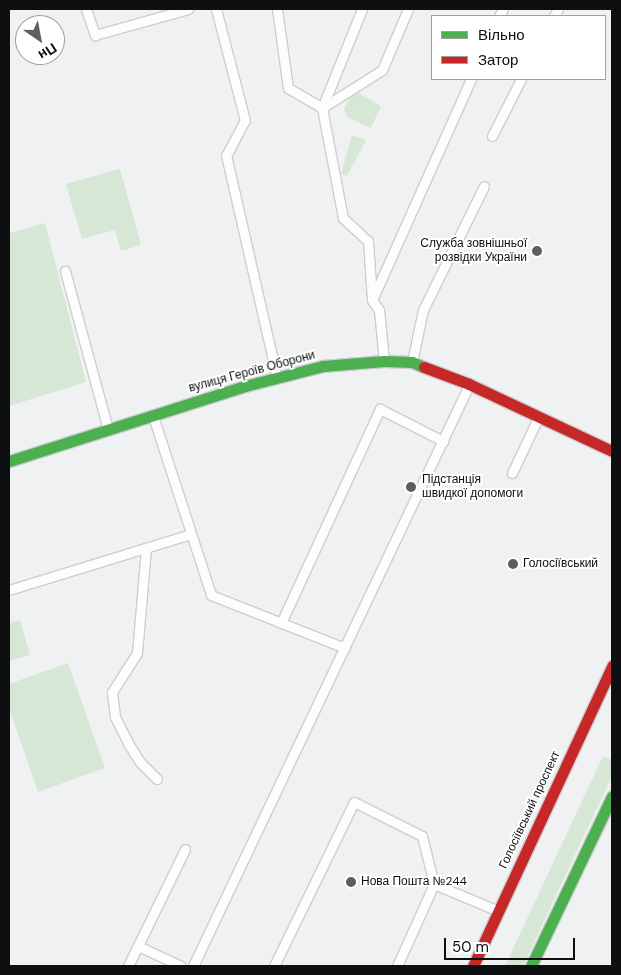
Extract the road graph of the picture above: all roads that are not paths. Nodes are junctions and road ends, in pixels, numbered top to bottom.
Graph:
1 (86, 9) edge
2 (188, 9) edge
3 (216, 9) edge
4 (277, 9) edge
5 (362, 9) edge
6 (408, 9) edge
7 (471, 80) edge
8 (520, 80) edge
9 (322, 108) junction
10 (492, 136) dead end
11 (484, 186) dead end
12 (65, 271) dead end
13 (372, 300) junction
14 (384, 361) junction
15 (412, 362) junction
16 (277, 378) junction
17 (469, 384) junction
18 (152, 415) junction
19 (538, 418) junction
20 (108, 429) junction
21 (443, 441) junction
22 (612, 452) edge
23 (9, 461) edge
24 (512, 473) dead end
25 (191, 534) junction
26 (146, 548) junction
27 (9, 590) edge
28 (281, 623) junction
29 (345, 648) junction
30 (612, 666) edge
31 (157, 779) dead end
32 (612, 796) edge
33 (185, 849) dead end
34 (434, 884) junction
35 (498, 911) junction
36 (138, 946) junction
37 (128, 966) edge
38 (181, 966) edge
39 (193, 966) edge
40 (274, 966) edge
41 (397, 966) edge
42 (473, 966) edge
43 (532, 966) edge

1 - 2 lane
3 - 16 lane
4 - 9 lane
5 - 9 lane
6 - 9 lane
7 - 13 lane
8 - 10 lane
9 - 13 lane
11 - 15 lane
12 - 20 lane
13 - 14 lane
14 - 15 main road, вулиця Героїв Оборони
14 - 16 main road, вулиця Героїв Оборони
15 - 17 main road, вулиця Героїв Оборони
16 - 18 main road, вулиця Героїв Оборони
17 - 19 main road, вулиця Героїв Оборони
17 - 21 lane
18 - 20 main road, вулиця Героїв Оборони
18 - 25 lane
19 - 22 main road, вулиця Героїв Оборони
19 - 24 lane
20 - 23 main road, вулиця Героїв Оборони
21 - 28 lane
21 - 29 lane
25 - 26 lane
25 - 28 lane
26 - 27 lane
26 - 31 lane
28 - 29 lane
29 - 39 lane
30 - 35 main road, Голосіївський проспект
32 - 43 main road
33 - 36 lane
34 - 35 lane
34 - 40 lane
34 - 41 lane
35 - 42 main road, Голосіївський проспект
36 - 37 lane
36 - 38 lane

